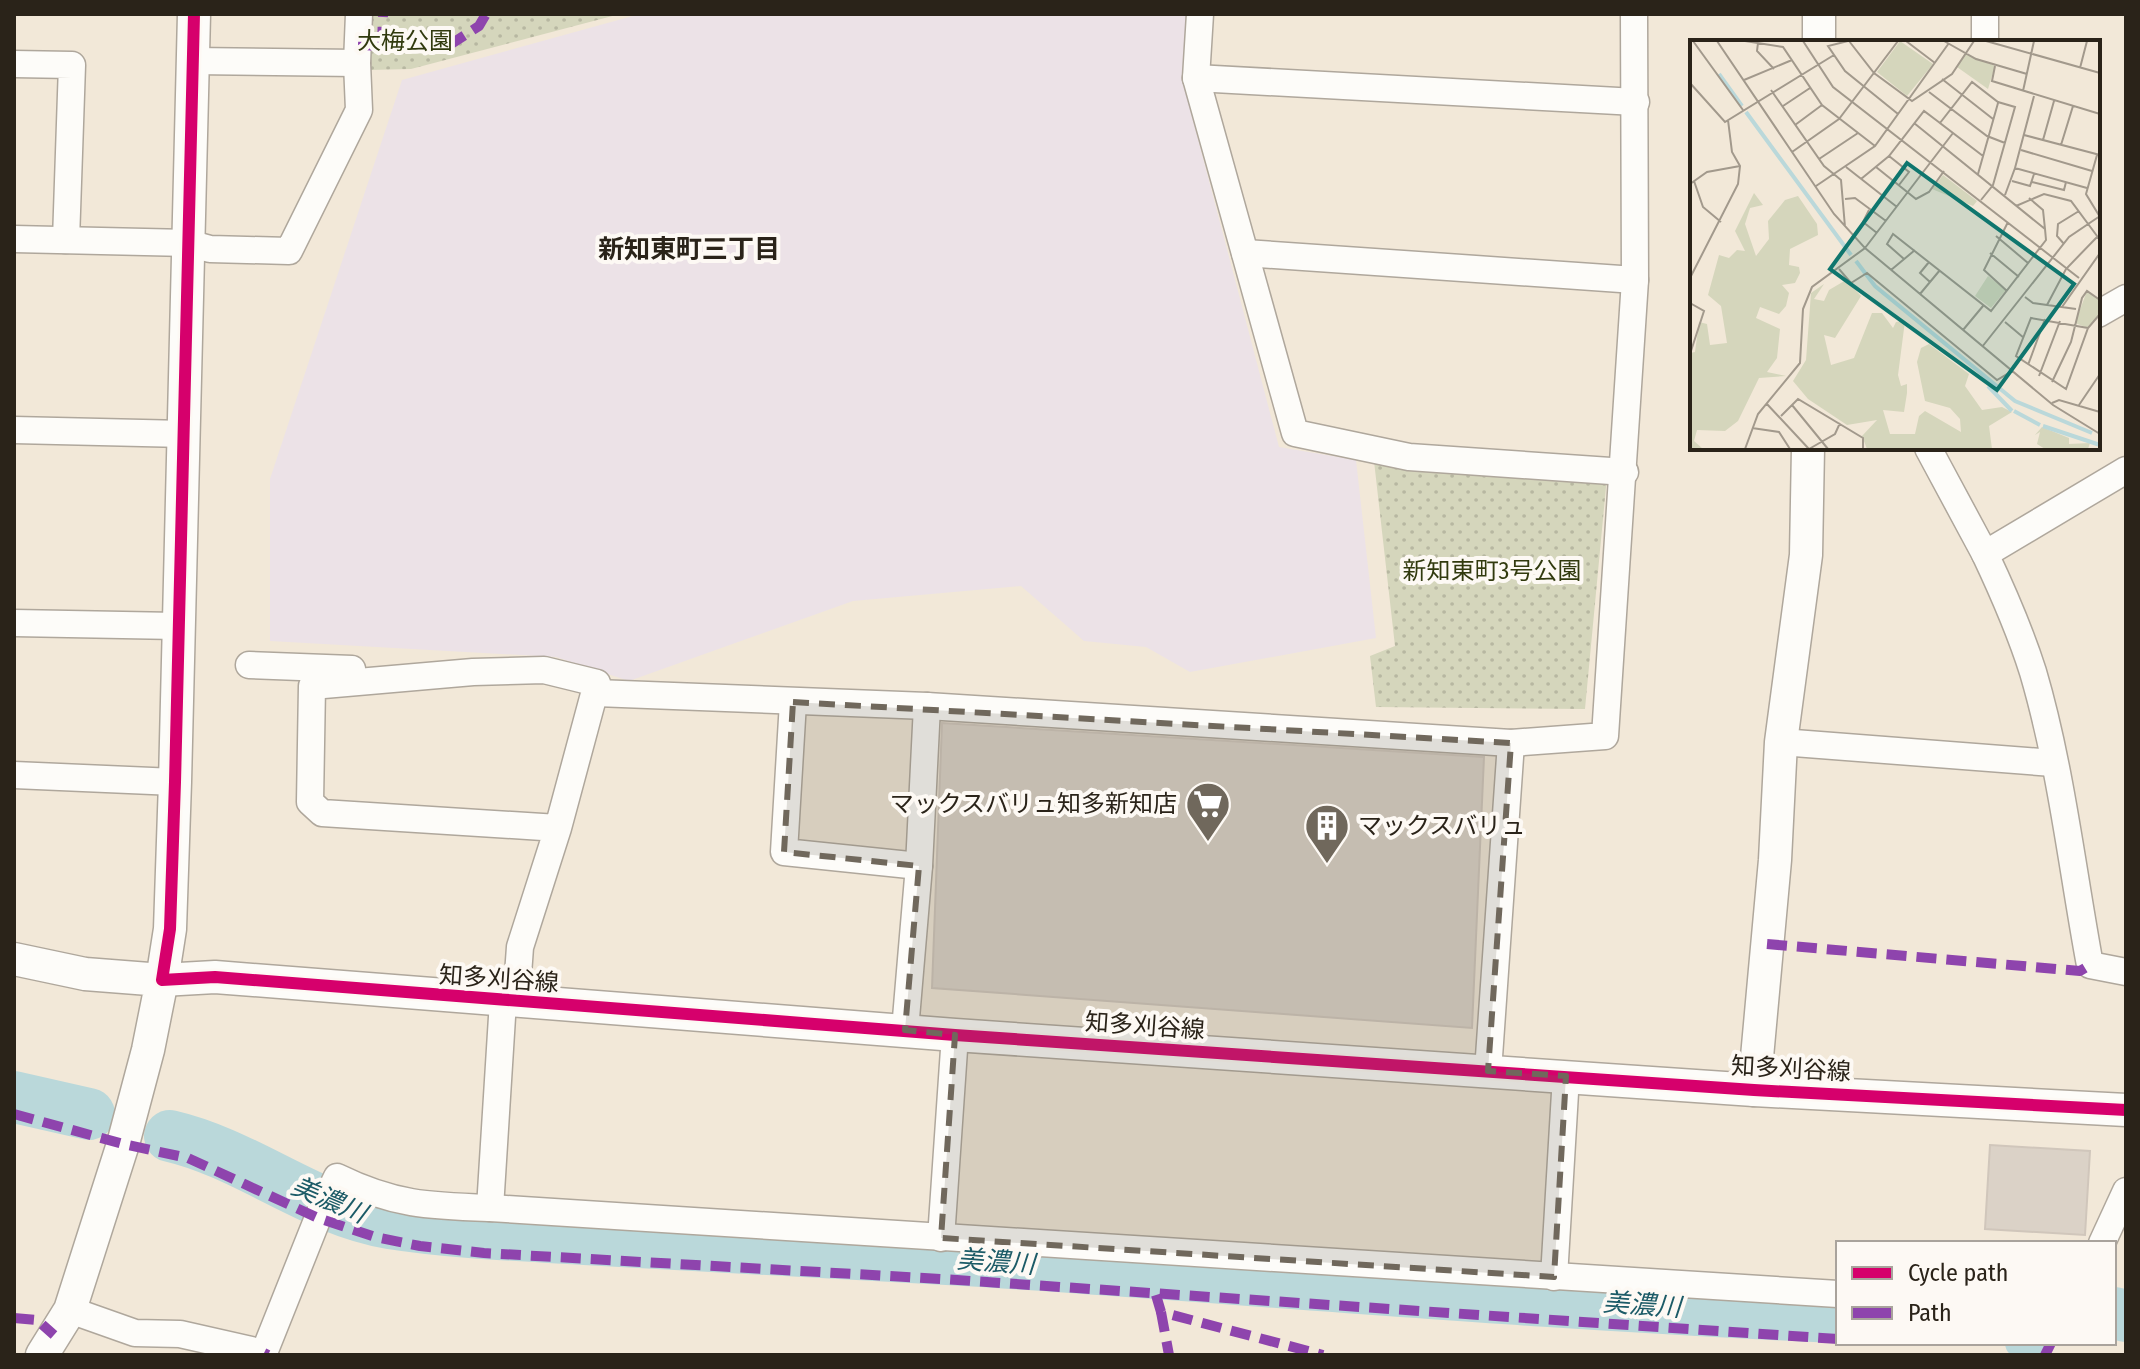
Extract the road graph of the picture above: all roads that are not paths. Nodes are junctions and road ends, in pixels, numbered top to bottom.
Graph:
1 (194, 14) edge
2 (359, 14) edge
3 (1200, 14) edge
4 (1634, 14) edge
5 (1819, 14) edge
6 (1985, 14) edge
7 (1819, 40) edge
8 (1985, 40) edge
9 (193, 61) junction
10 (357, 63) junction
11 (14, 64) edge
12 (1196, 78) junction
13 (1636, 102) junction
14 (14, 239) edge
15 (66, 240) junction
16 (188, 243) junction
17 (1245, 253) junction
18 (1635, 280) junction
19 (2126, 298) edge
20 (2100, 313) edge
21 (14, 430) edge
22 (185, 434) junction
23 (1808, 450) edge
24 (1929, 450) edge
25 (1625, 472) junction
26 (2123, 477) edge
27 (1985, 554) junction
28 (14, 623) edge
29 (177, 626) junction
30 (249, 665) dead end
31 (363, 680) junction
32 (596, 693) junction
33 (793, 702) junction
34 (927, 706) junction
35 (1781, 742) junction
36 (1511, 743) junction
37 (2053, 763) junction
38 (14, 775) edge
39 (175, 782) junction
40 (558, 828) junction
41 (919, 866) junction
42 (14, 959) edge
43 (2126, 972) edge
44 (162, 980) junction
45 (510, 1002) junction
46 (905, 1030) junction
47 (955, 1035) junction
48 (1488, 1071) junction
49 (1566, 1076) junction
50 (1754, 1090) junction
51 (2126, 1110) edge
52 (2126, 1191) edge
53 (490, 1208) junction
54 (941, 1238) junction
55 (2103, 1241) edge
56 (1554, 1277) junction
57 (1836, 1294) edge
58 (70, 1310) junction
59 (42, 1355) edge

1 - 9 street
2 - 10 street
3 - 12 street
4 - 13 street
5 - 7 street
6 - 8 street
9 - 10 street
9 - 16 street
10 - 16 street
11 - 15 street
12 - 13 street
12 - 17 street
13 - 18 street
14 - 15 street
15 - 16 street
16 - 22 street
17 - 18 street
17 - 25 street
18 - 25 street
19 - 20 street
21 - 22 street
22 - 29 street
23 - 35 street
24 - 27 street
25 - 36 street
26 - 27 street
27 - 37 street
28 - 29 street
29 - 39 street
30 - 31 street
31 - 32 street
31 - 40 street
32 - 33 street
32 - 40 street
33 - 34 street
33 - 41 street
34 - 36 street
34 - 41 street
35 - 37 street
35 - 50 street
36 - 48 street
37 - 43 street
38 - 39 street
39 - 44 street
40 - 45 street
41 - 46 street
42 - 44 street, 知多刈谷線
44 - 45 street, 知多刈谷線
44 - 58 street
45 - 46 street, 知多刈谷線
45 - 53 street
46 - 47 street, 知多刈谷線
47 - 48 street, 知多刈谷線
47 - 54 street
48 - 49 street, 知多刈谷線
49 - 50 street, 知多刈谷線
49 - 56 street
50 - 51 street, 知多刈谷線
52 - 55 street
53 - 54 street
53 - 58 street
54 - 56 street
56 - 57 street
58 - 59 street

